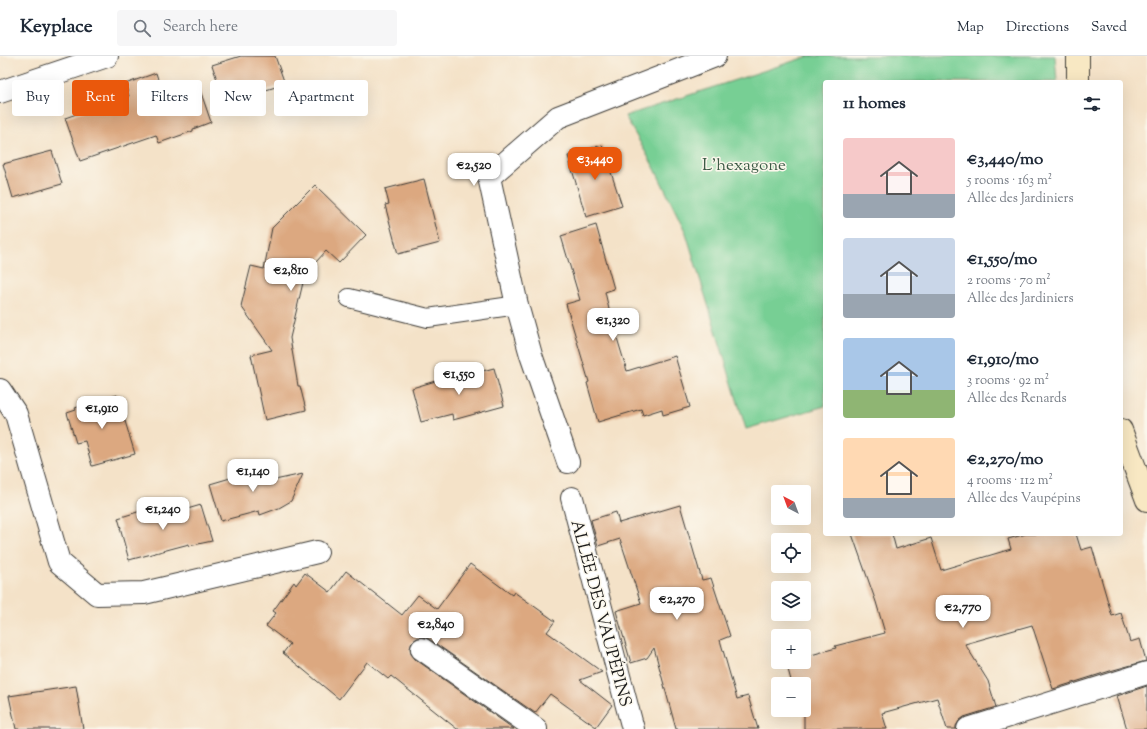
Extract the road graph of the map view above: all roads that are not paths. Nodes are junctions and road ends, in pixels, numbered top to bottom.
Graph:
1 (107, 56) edge
2 (715, 56) edge
3 (1078, 56) edge
4 (1078, 80) edge
5 (0, 92) edge
6 (349, 298) dead end
7 (516, 305) junction
8 (0, 390) edge
9 (1123, 435) edge
10 (568, 462) dead end
11 (572, 498) dead end
12 (1147, 500) edge
13 (317, 552) dead end
14 (422, 649) dead end
15 (1147, 673) edge
16 (536, 729) edge
17 (633, 729) edge
18 (968, 729) edge

1 - 5 street
2 - 7 street
3 - 4 street
6 - 7 lane
7 - 10 street
8 - 13 street
9 - 12 street
11 - 17 street, ALLÉE DES VAUPÉPINS
14 - 16 street
15 - 18 street

